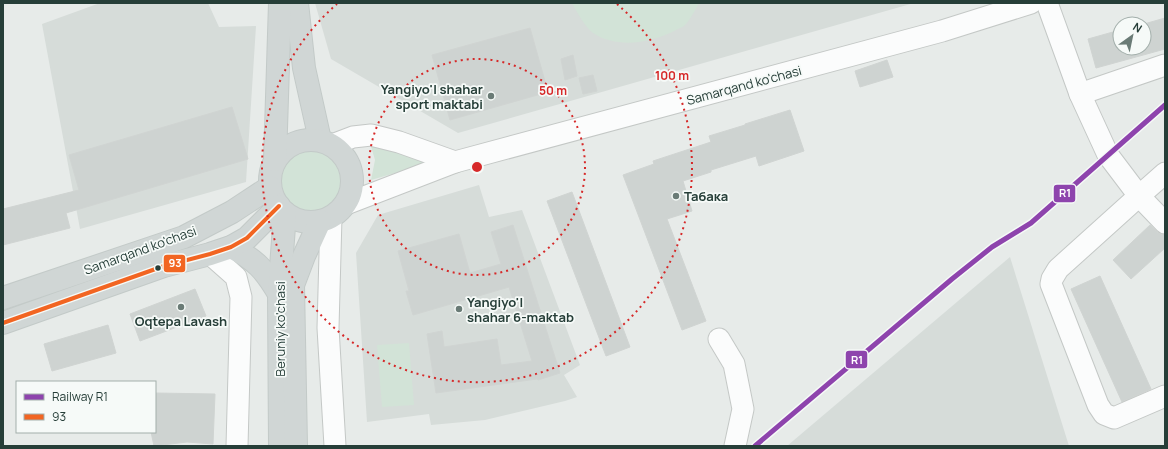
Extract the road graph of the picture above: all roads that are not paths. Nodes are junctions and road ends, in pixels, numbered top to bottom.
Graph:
1 (280, 3) edge
2 (297, 3) edge
3 (1031, 3) edge
4 (1047, 3) edge
5 (1165, 65) edge
6 (1080, 94) junction
7 (326, 143) junction
8 (276, 160) junction
9 (455, 162) junction
10 (1165, 173) edge
11 (1139, 196) junction
12 (278, 202) junction
13 (332, 214) junction
14 (1165, 223) edge
15 (232, 247) junction
16 (210, 254) junction
17 (278, 294) junction
18 (3, 298) edge
19 (3, 323) edge
20 (719, 339) dead end
21 (1165, 396) edge
22 (237, 446) edge
23 (280, 446) edge
24 (296, 446) edge
25 (335, 446) edge
26 (735, 446) edge

1 - 8 main road, Beruniy ko'chasi
2 - 7 main road
3 - 9 street, Samarqand ko'chasi
4 - 6 street
5 - 6 street
6 - 11 street
7 - 8 main road, Beruniy ko'chasi
7 - 9 street
7 - 13 main road, Beruniy ko'chasi
8 - 12 main road, Beruniy ko'chasi
9 - 13 street, Samarqand ko'chasi
10 - 11 street
11 - 14 street
11 - 21 street
12 - 13 main road
12 - 15 main road, Samarqand ko'chasi
12 - 17 main road, Beruniy ko'chasi
12 - 18 main road, Samarqand ko'chasi
13 - 24 main road, Beruniy ko'chasi
13 - 25 street, Beruniy ko'chasi
15 - 16 main road, Samarqand ko'chasi
15 - 17 main road
16 - 19 main road, Samarqand ko'chasi
16 - 22 street
17 - 23 main road, Beruniy ko'chasi
20 - 26 street

